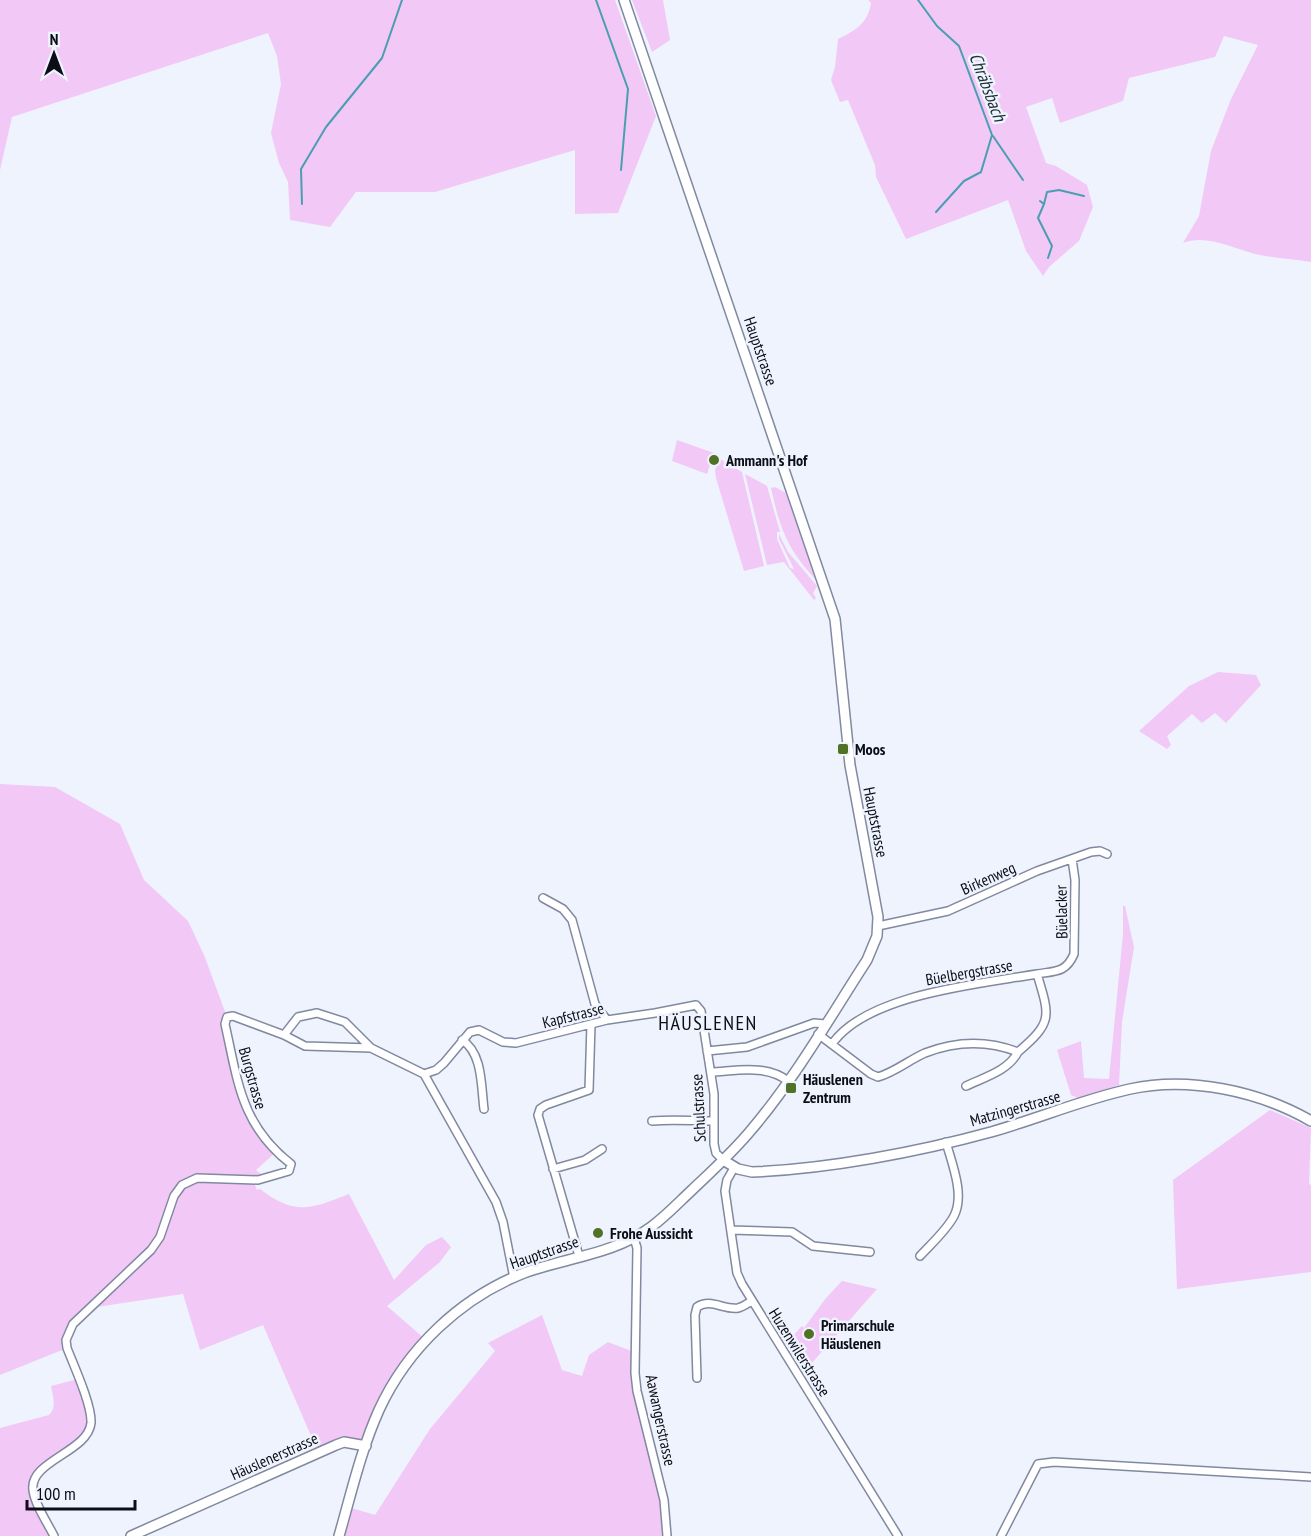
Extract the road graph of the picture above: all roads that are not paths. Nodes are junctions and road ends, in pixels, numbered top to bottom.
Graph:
1 (624, 0) edge
2 (1107, 854) dead end
3 (1072, 859) junction
4 (543, 897) dead end
5 (878, 927) junction
6 (1036, 974) junction
7 (696, 1005) joint
8 (607, 1020) junction
9 (591, 1024) junction
10 (825, 1024) junction
11 (818, 1034) junction
12 (284, 1035) junction
13 (462, 1040) junction
14 (832, 1044) junction
15 (371, 1048) junction
16 (707, 1051) junction
17 (1018, 1052) junction
18 (711, 1072) junction
19 (424, 1074) junction
20 (788, 1081) junction
21 (966, 1086) dead end
22 (484, 1109) dead end
23 (652, 1121) dead end
24 (714, 1121) junction
25 (1311, 1121) edge
26 (946, 1142) junction
27 (602, 1149) dead end
28 (723, 1160) junction
29 (734, 1168) junction
30 (553, 1169) junction
31 (731, 1230) junction
32 (634, 1238) junction
33 (870, 1252) dead end
34 (579, 1256) junction
35 (920, 1256) dead end
36 (514, 1278) junction
37 (752, 1301) junction
38 (697, 1378) dead end
39 (366, 1446) junction
40 (1311, 1477) edge
41 (54, 1536) edge
42 (131, 1536) edge
43 (339, 1536) edge
44 (667, 1536) edge
45 (898, 1536) edge
46 (1001, 1536) edge

1 - 5 street, Hauptstrasse
2 - 3 street, Birkenweg
3 - 5 street, Birkenweg
3 - 6 street, Büelacker
4 - 8 street
5 - 10 street, Hauptstrasse
6 - 14 street, Büelbergstrasse
6 - 17 street, Büelbergstrasse
7 - 8 street, Kapfstrasse
7 - 16 street, Schulstrasse
8 - 9 street, Kapfstrasse
9 - 13 street, Kapfstrasse
9 - 30 street
10 - 11 street, Hauptstrasse
10 - 16 street, Schulstrasse
11 - 14 street
11 - 20 street, Hauptstrasse
12 - 15 street, Burgstrasse
12 - 15 street
12 - 41 street, Burgstrasse
13 - 19 street
13 - 22 street
14 - 17 street
15 - 19 street, Burgstrasse
16 - 18 street, Schulstrasse
17 - 21 street, Büelbergstrasse
18 - 20 street
18 - 24 street, Schulstrasse
19 - 36 street
20 - 28 street, Hauptstrasse
23 - 24 street
24 - 28 street, Schulstrasse
25 - 26 street, Matzingerstrasse
26 - 29 street, Matzingerstrasse
26 - 35 street
27 - 30 street
28 - 29 street
28 - 32 street, Hauptstrasse
29 - 31 street, Huzenwilerstrasse
30 - 34 street
31 - 33 street
31 - 37 street, Huzenwilerstrasse
32 - 34 street, Hauptstrasse
32 - 44 street, Aawangerstrasse
34 - 36 street, Hauptstrasse
36 - 39 street, Hauptstrasse
37 - 38 street
37 - 45 street, Huzenwilerstrasse
39 - 42 street, Häuslenerstrasse
39 - 43 street
40 - 46 street

